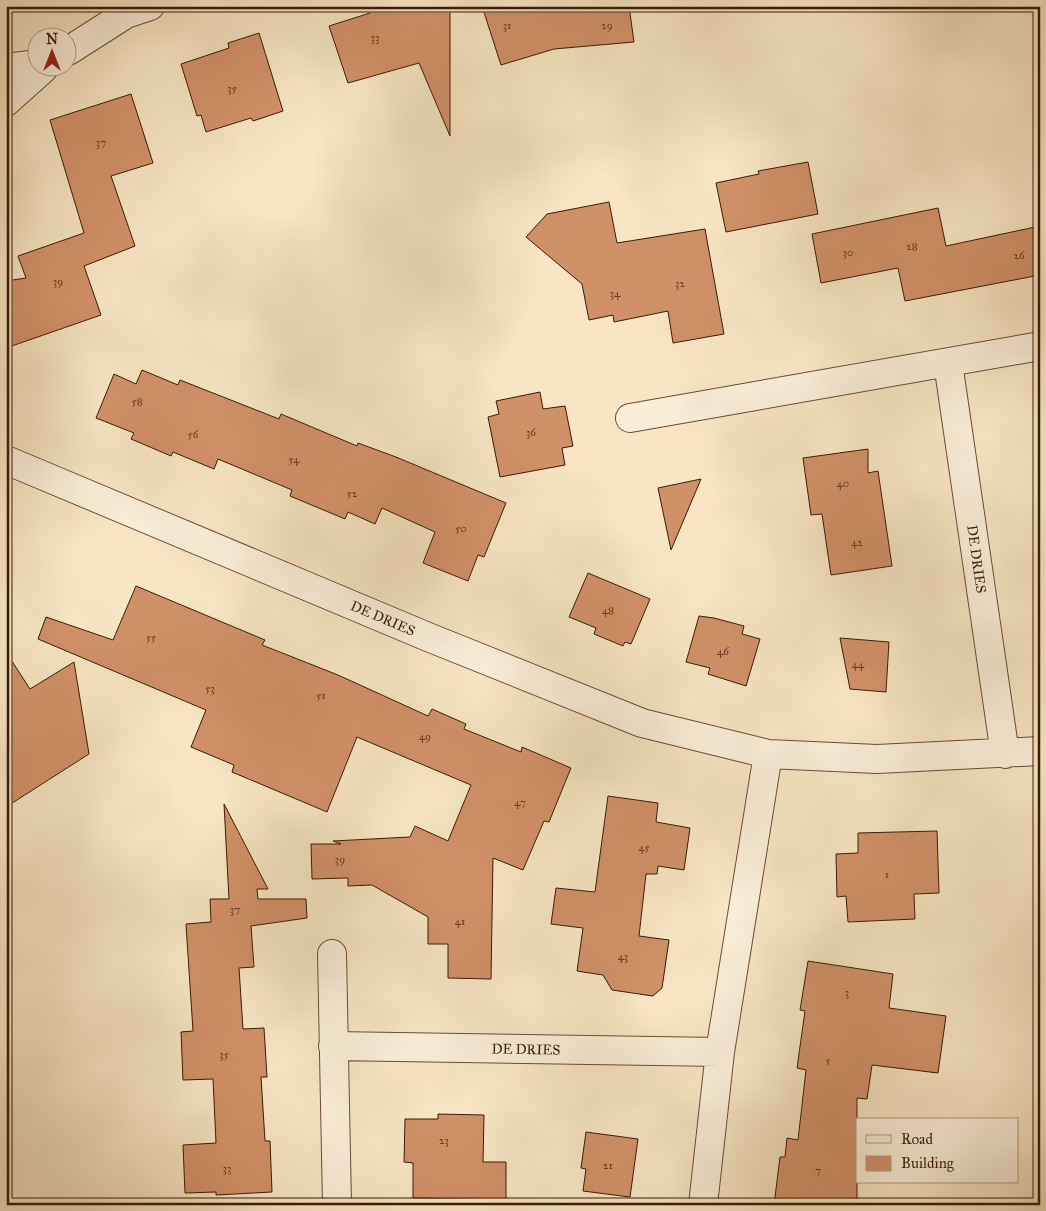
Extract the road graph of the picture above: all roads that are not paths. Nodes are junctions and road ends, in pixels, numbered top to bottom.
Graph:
1 (150, 6) edge
2 (78, 45) edge
3 (28, 65) edge
4 (6, 68) edge
5 (33, 78) edge
6 (6, 102) edge
7 (1040, 346) edge
8 (948, 363) junction
9 (630, 418) dead end
10 (6, 460) edge
11 (1040, 751) edge
12 (768, 754) junction
13 (1005, 754) junction
14 (332, 954) dead end
15 (332, 1046) junction
16 (720, 1052) junction
17 (337, 1205) edge
18 (703, 1205) edge

1 - 2 street
3 - 4 street
5 - 6 street
7 - 8 street
8 - 9 street
8 - 13 street, DE DRIES
10 - 12 street, DE DRIES
11 - 13 street, DE DRIES
12 - 13 street, DE DRIES
12 - 16 street
14 - 15 street
15 - 16 street, DE DRIES
15 - 17 street
16 - 18 street

